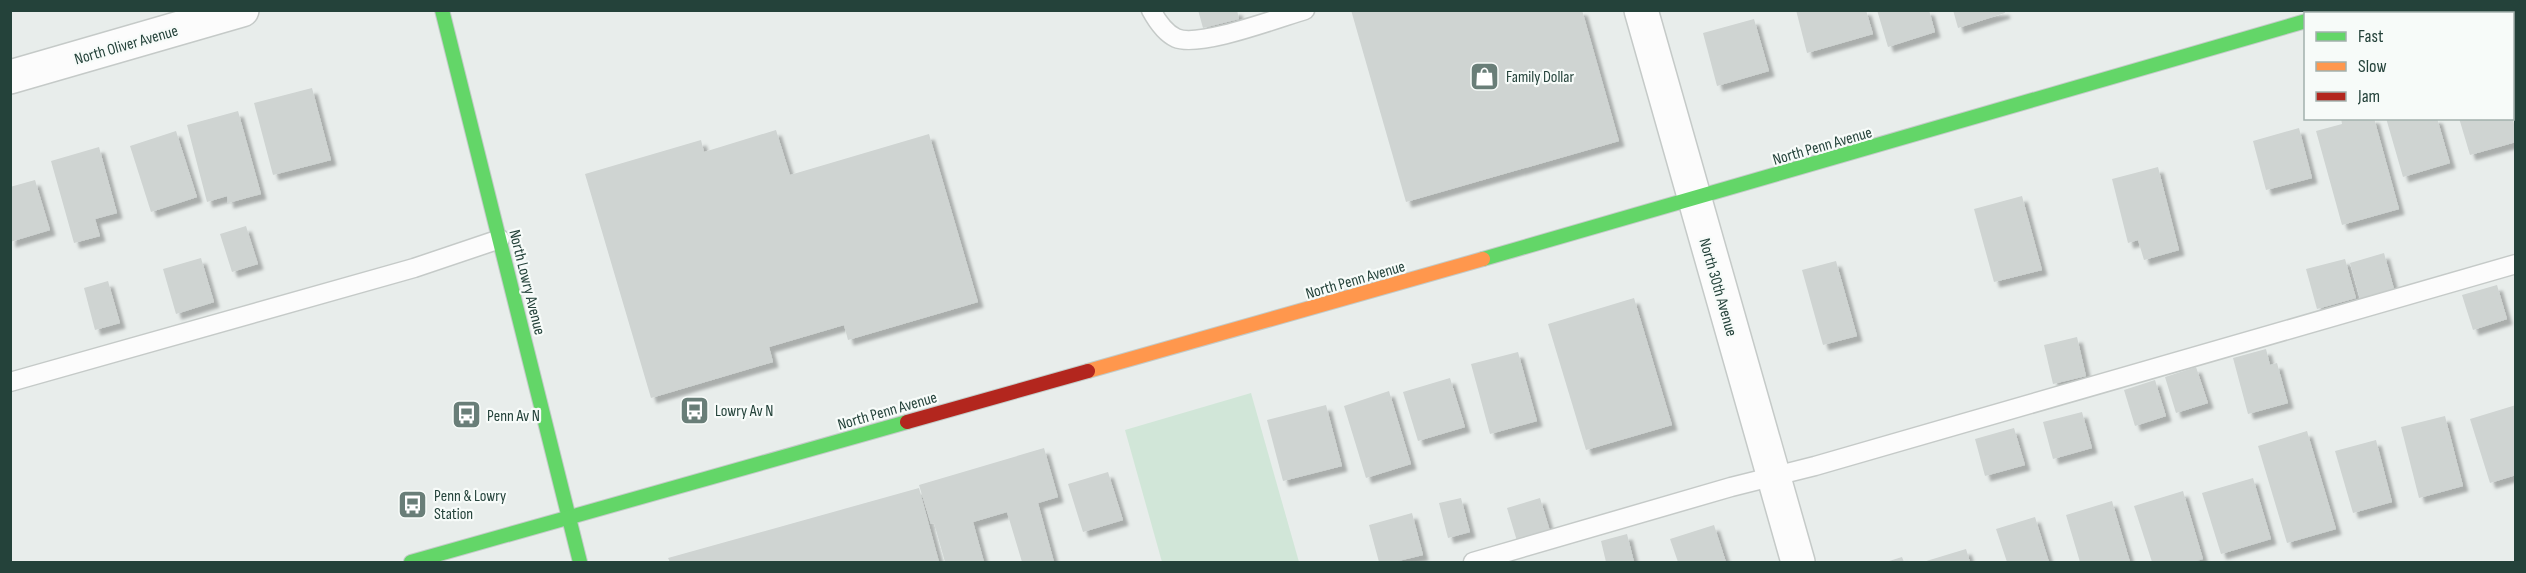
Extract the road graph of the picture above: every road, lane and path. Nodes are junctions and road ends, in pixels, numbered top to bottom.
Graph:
1 (243, 10) edge
2 (442, 10) edge
3 (1151, 10) edge
4 (1305, 10) edge
5 (1641, 10) edge
6 (2304, 22) edge
7 (10, 77) edge
8 (1694, 199) junction
9 (500, 239) junction
10 (2516, 264) edge
11 (10, 382) edge
12 (1774, 476) junction
13 (570, 517) junction
14 (411, 562) edge
15 (580, 562) edge
16 (1473, 562) edge
17 (1798, 562) edge

1 - 7 street, North Oliver Avenue
2 - 9 main road, North Lowry Avenue
3 - 4 lane
5 - 8 street, North 30th Avenue
6 - 8 main road, North Penn Avenue
8 - 12 street, North 30th Avenue
8 - 13 main road, North Penn Avenue
9 - 11 lane
9 - 13 main road, North Lowry Avenue
10 - 12 lane
12 - 16 lane
12 - 17 street, North 30th Avenue
13 - 14 main road, North Penn Avenue
13 - 15 main road, North Lowry Avenue

